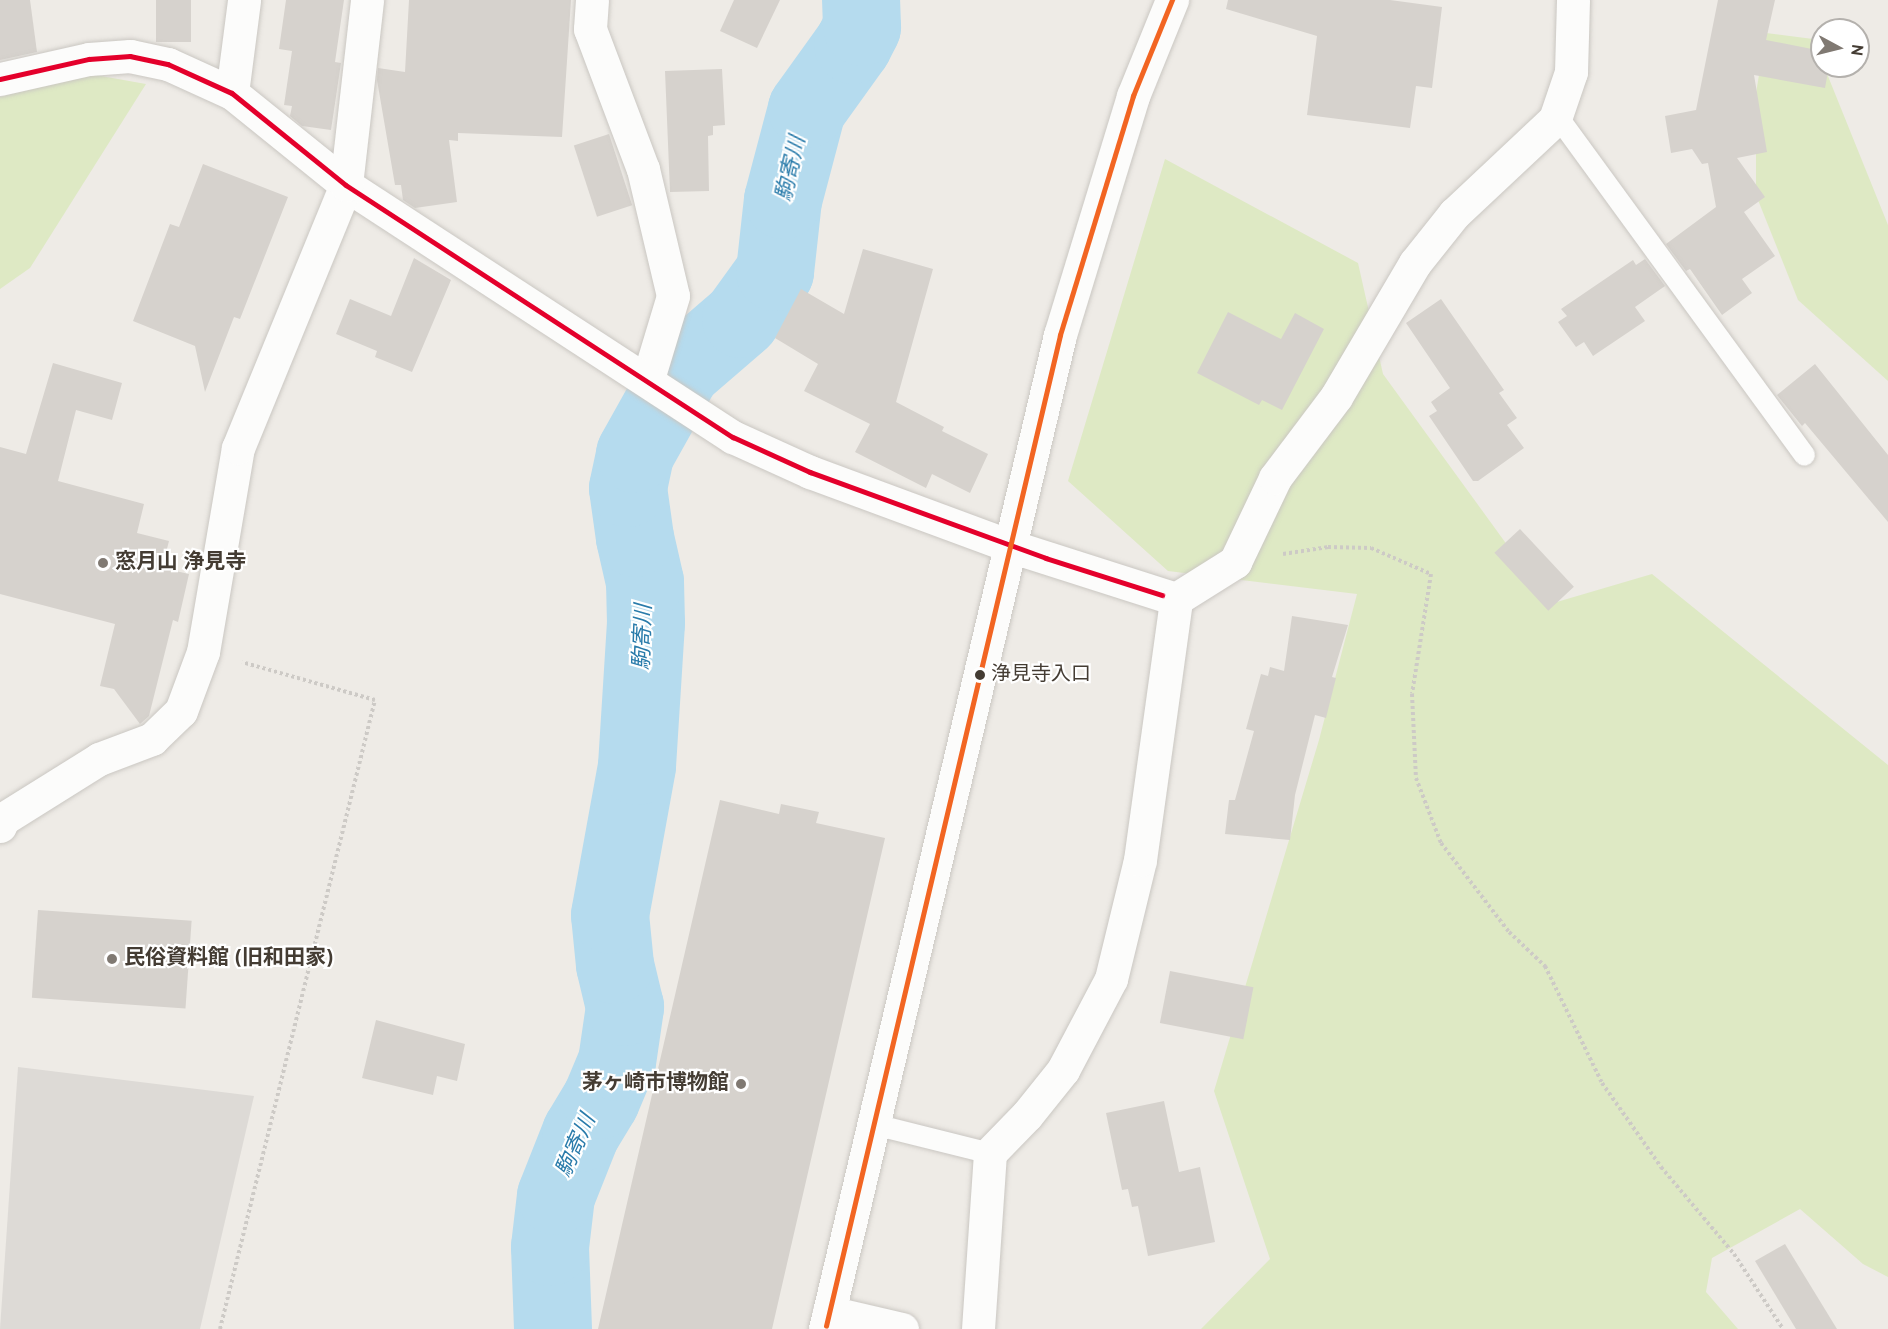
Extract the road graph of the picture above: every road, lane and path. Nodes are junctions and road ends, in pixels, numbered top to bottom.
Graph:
1 (244, 0) edge
2 (367, 0) edge
3 (592, 0) edge
4 (1172, 0) edge
5 (1573, 0) edge
6 (0, 79) edge
7 (232, 93) junction
8 (1557, 116) junction
9 (346, 185) junction
10 (661, 389) junction
11 (1804, 455) dead end
12 (1010, 546) junction
13 (1235, 562) junction
14 (1176, 599) junction
15 (203, 652) junction
16 (0, 826) edge
17 (874, 1124) junction
18 (990, 1153) junction
19 (827, 1321) edge
20 (220, 1329) edge
21 (902, 1329) edge
22 (978, 1329) edge
23 (1783, 1329) edge

1 - 7 street
2 - 9 street
3 - 10 street
4 - 12 street
5 - 8 street
6 - 7 street
7 - 9 street
8 - 11 lane
8 - 13 street
9 - 10 street
9 - 15 street
10 - 12 street
12 - 14 street
12 - 17 street
13 - 14 street
13 - 23 path
14 - 18 street
15 - 16 street
15 - 20 path
17 - 18 lane
17 - 19 street
18 - 22 street
19 - 21 street

